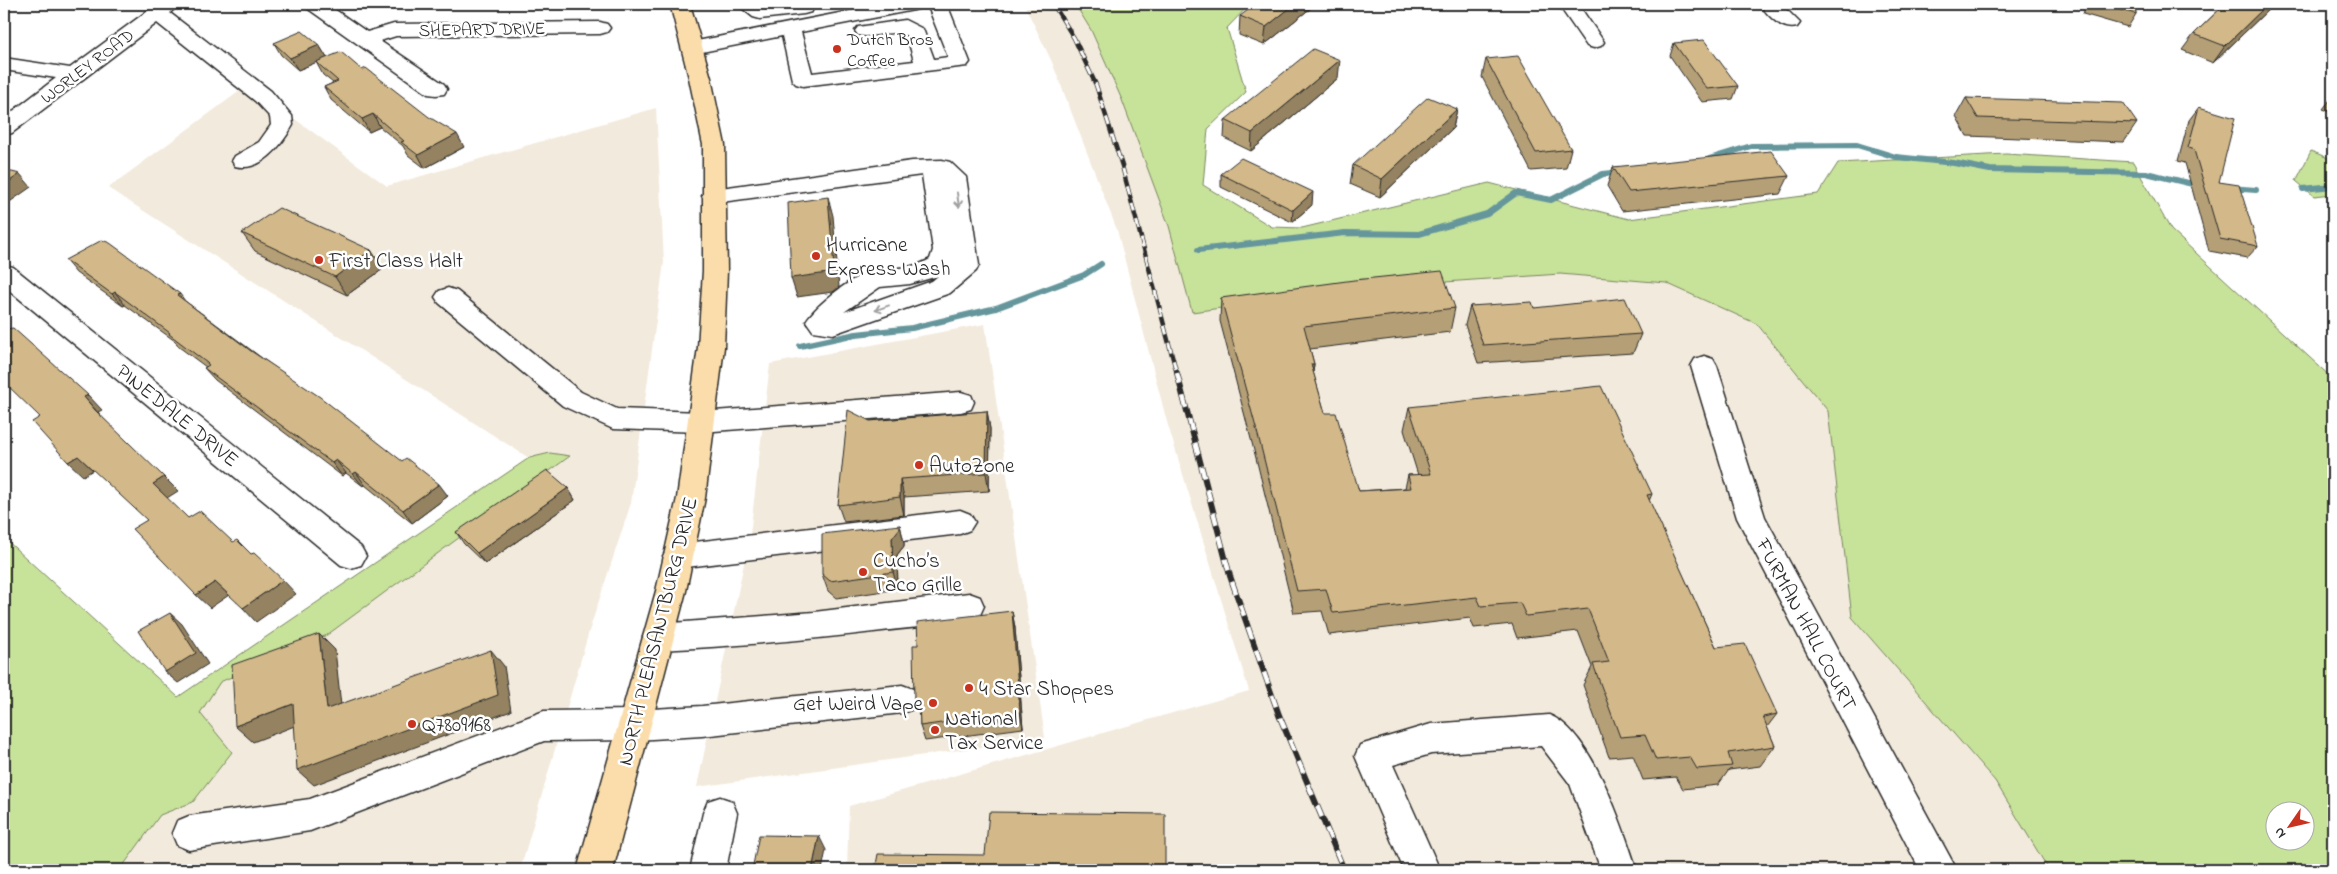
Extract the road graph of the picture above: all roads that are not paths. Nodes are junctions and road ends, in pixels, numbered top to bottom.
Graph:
1 (314, 4) edge
2 (680, 4) edge
3 (747, 4) edge
4 (784, 4) edge
5 (821, 4) edge
6 (914, 4) edge
7 (937, 4) edge
8 (1568, 4) edge
9 (1770, 4) edge
10 (163, 9) edge
11 (1790, 23) dead end
12 (600, 28) dead end
13 (792, 36) junction
14 (365, 39) junction
15 (1594, 42) dead end
16 (692, 48) junction
17 (4, 64) edge
18 (926, 66) junction
19 (75, 75) junction
20 (436, 89) dead end
21 (4, 128) edge
22 (243, 161) dead end
23 (932, 168) junction
24 (714, 196) junction
25 (4, 274) edge
26 (448, 297) dead end
27 (1704, 366) dead end
28 (961, 402) dead end
29 (701, 422) junction
30 (960, 522) dead end
31 (351, 556) dead end
32 (678, 556) junction
33 (969, 606) dead end
34 (659, 637) junction
35 (902, 699) dead end
36 (636, 725) junction
37 (720, 813) dead end
38 (189, 834) dead end
39 (595, 870) edge
40 (708, 870) edge
41 (1422, 870) edge
42 (1619, 870) edge
43 (1939, 870) edge

1 - 14 street
2 - 16 main road, NORTH PLEASANTBURG DRIVE
3 - 5 street
4 - 5 street
6 - 13 street
7 - 18 street
8 - 15 street
9 - 11 street
10 - 19 street, WORLEY ROAD
10 - 22 street
12 - 14 street, SHEPARD DRIVE
13 - 16 street
13 - 18 street
13 - 18 street
14 - 20 street
16 - 24 main road, NORTH PLEASANTBURG DRIVE
17 - 19 street
19 - 21 street, WORLEY ROAD
23 -> 23 street
23 - 24 street
24 - 29 main road, NORTH PLEASANTBURG DRIVE
25 - 31 street, PINEDALE DRIVE
26 - 29 street
27 - 43 street, FURMAN HALL COURT
28 - 29 street
29 - 32 main road, NORTH PLEASANTBURG DRIVE
30 - 32 street
32 - 34 main road, NORTH PLEASANTBURG DRIVE
33 - 34 street
34 - 36 main road, NORTH PLEASANTBURG DRIVE
35 - 36 street
36 - 38 street
36 - 39 main road, NORTH PLEASANTBURG DRIVE
37 - 40 street
41 - 42 street

